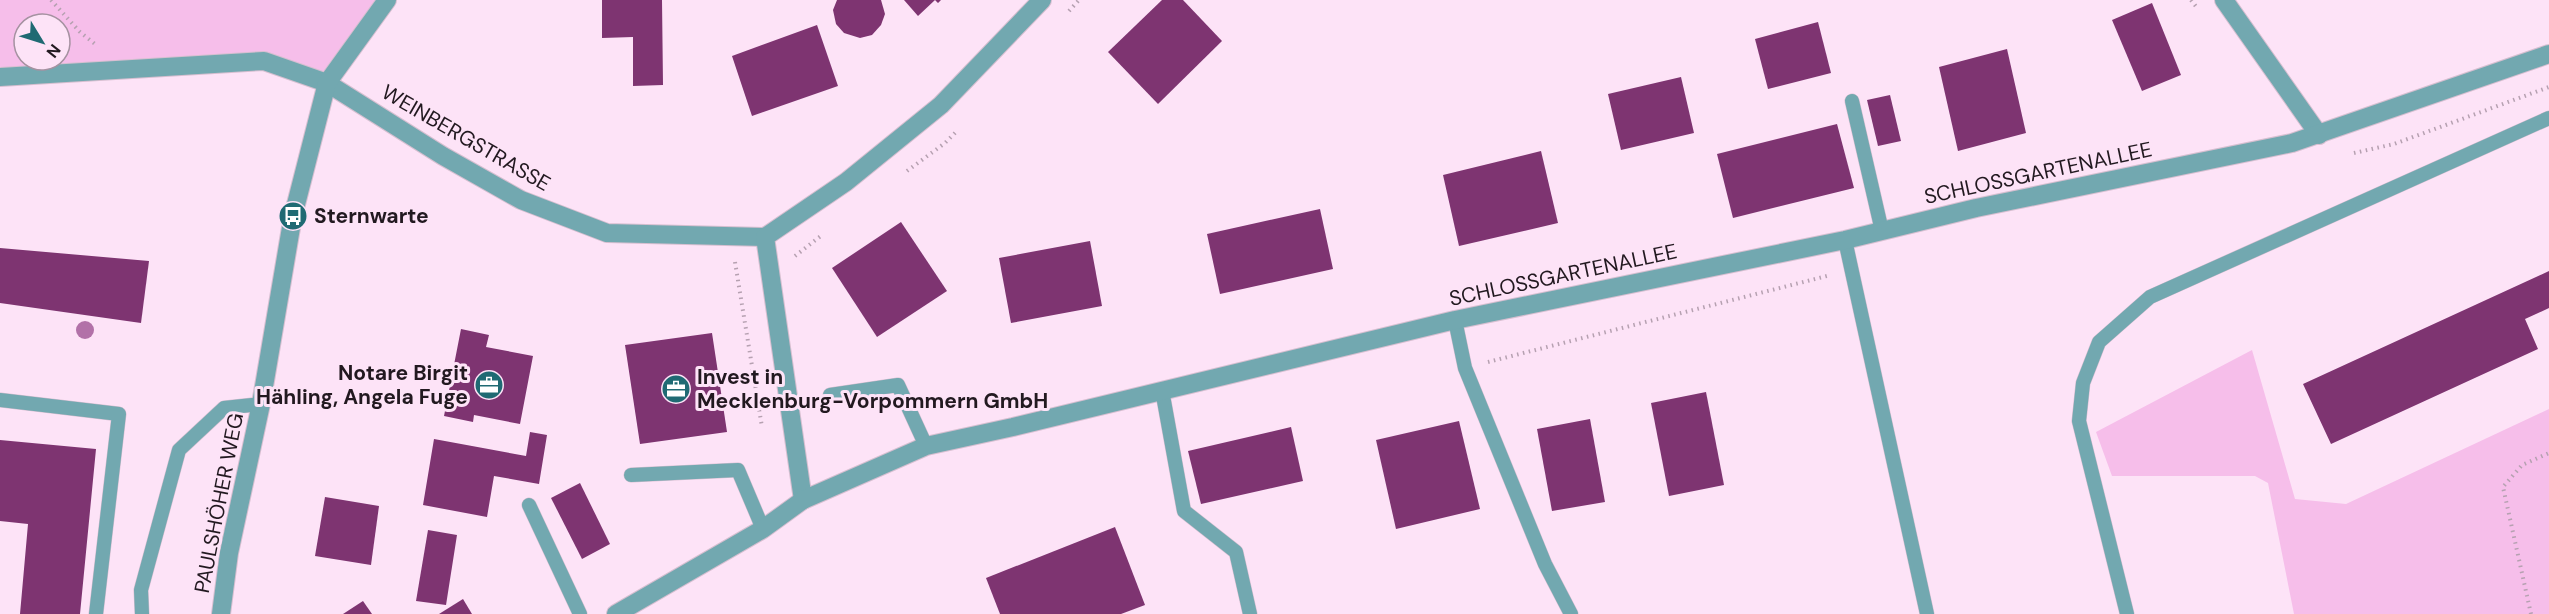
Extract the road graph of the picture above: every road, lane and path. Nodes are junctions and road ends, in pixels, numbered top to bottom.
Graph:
1 (51, 0) edge
2 (387, 0) edge
3 (1042, 0) edge
4 (1079, 0) edge
5 (2224, 0) edge
6 (1063, 17) dead end
7 (2549, 54) edge
8 (108, 72) junction
9 (0, 77) edge
10 (327, 83) junction
11 (2549, 87) edge
12 (1852, 101) dead end
13 (2549, 118) edge
14 (961, 126) dead end
15 (2319, 135) junction
16 (2348, 154) dead end
17 (898, 178) dead end
18 (1882, 231) junction
19 (823, 234) dead end
20 (765, 237) junction
21 (1845, 240) junction
22 (735, 261) dead end
23 (796, 267) dead end
24 (1852, 270) junction
25 (1455, 320) junction
26 (1465, 368) junction
27 (1162, 390) junction
28 (830, 395) dead end
29 (0, 400) edge
30 (261, 404) junction
31 (764, 438) dead end
32 (926, 446) junction
33 (2549, 453) edge
34 (631, 475) dead end
35 (803, 500) junction
36 (529, 505) dead end
37 (763, 529) junction
38 (96, 614) edge
39 (142, 614) edge
40 (221, 614) edge
41 (580, 614) edge
42 (616, 614) edge
43 (1250, 614) edge
44 (1570, 614) edge
45 (1927, 614) edge
46 (2127, 614) edge
47 (2530, 614) edge

1 - 8 path
2 - 10 street
3 - 20 street
4 - 6 path
5 - 15 street
7 - 15 street, SCHLOSSGARTENALLEE
8 - 9 street, WEINBERGSTRASSE
8 - 10 street, WEINBERGSTRASSE
10 - 20 street, WEINBERGSTRASSE
10 - 30 street, PAULSHÖHER WEG
11 - 16 path
12 - 18 lane
13 - 46 lane
14 - 17 path
15 - 18 street, SCHLOSSGARTENALLEE
18 - 21 street, SCHLOSSGARTENALLEE
19 - 23 path
20 - 35 street
21 - 24 lane
21 - 25 street, SCHLOSSGARTENALLEE
22 - 31 path
24 - 26 path
24 - 45 lane
25 - 26 lane
25 - 27 street, SCHLOSSGARTENALLEE
26 - 44 lane
27 - 32 street, SCHLOSSGARTENALLEE
27 - 43 lane
28 - 32 lane
29 - 38 lane
30 - 39 lane
30 - 40 street, PAULSHÖHER WEG
32 - 35 street, SCHLOSSGARTENALLEE
33 - 47 path
34 - 37 lane
35 - 37 street, SCHLOSSGARTENALLEE
36 - 41 lane
37 - 42 street, SCHLOSSGARTENALLEE

